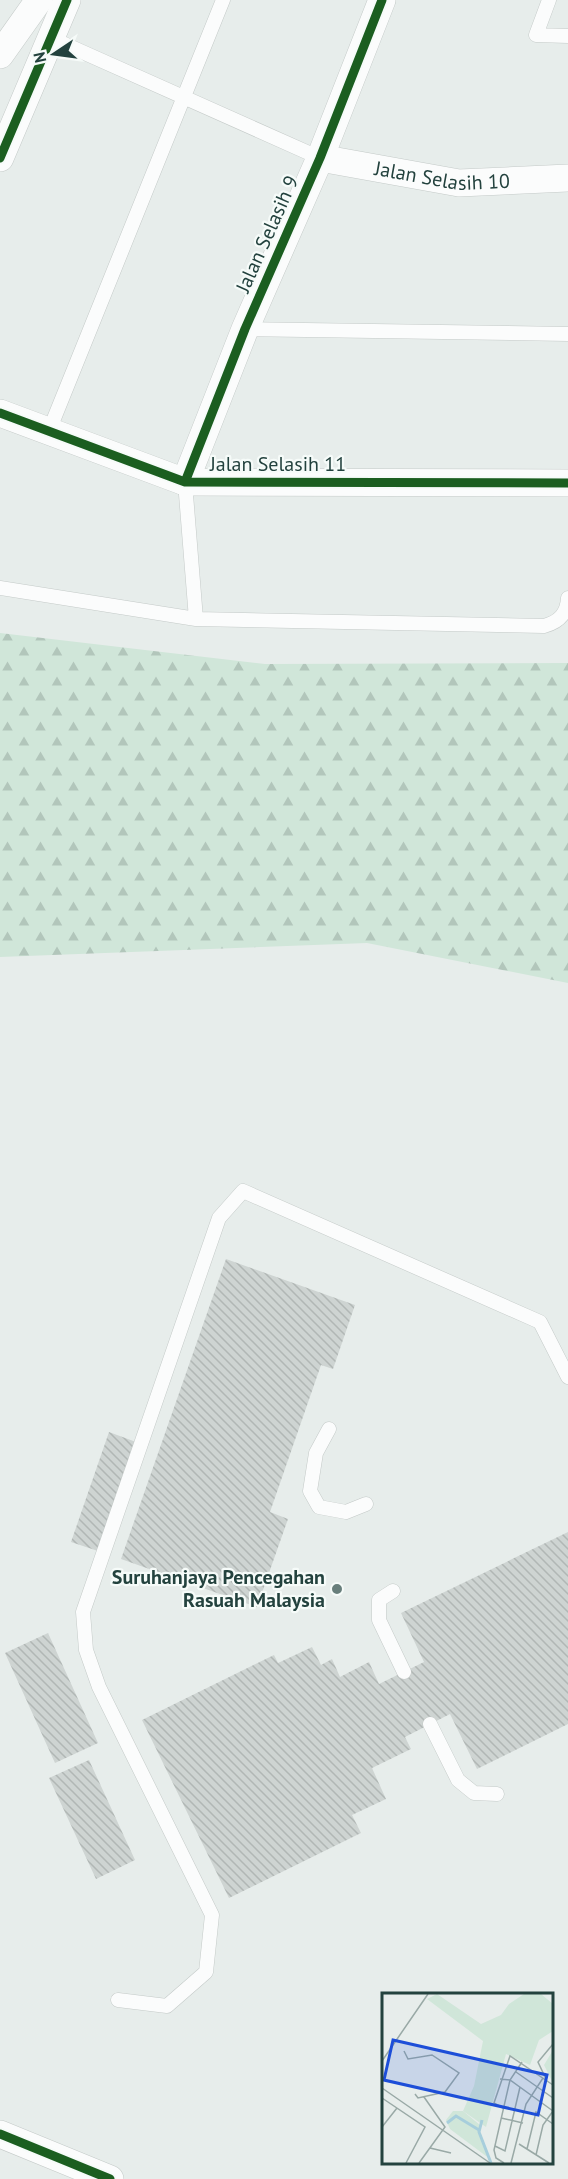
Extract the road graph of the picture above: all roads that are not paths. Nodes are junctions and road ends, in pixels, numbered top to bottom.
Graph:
1 (39, 0) edge
2 (67, 0) edge
3 (223, 0) edge
4 (382, 0) edge
5 (549, 0) edge
6 (568, 36) edge
7 (51, 38) junction
8 (0, 55) edge
9 (183, 95) junction
10 (0, 158) edge
11 (320, 158) junction
12 (568, 178) edge
13 (245, 329) junction
14 (568, 334) edge
15 (0, 413) edge
16 (49, 431) junction
17 (185, 482) junction
18 (568, 483) edge
19 (0, 588) edge
20 (568, 598) edge
21 (196, 619) junction
22 (568, 1377) edge
23 (329, 1429) dead end
24 (366, 1504) dead end
25 (393, 1590) dead end
26 (404, 1672) dead end
27 (430, 1724) dead end
28 (497, 1794) dead end
29 (118, 2000) dead end
30 (0, 2134) edge
31 (110, 2179) edge

1 - 8 street
2 - 7 street
3 - 9 lane
4 - 11 street, Jalan Selasih 9
5 - 6 lane
7 - 9 lane
7 - 10 street
9 - 11 lane
9 - 16 lane
11 - 12 street, Jalan Selasih 10
11 - 13 street, Jalan Selasih 9
13 - 14 lane
13 - 17 street, Jalan Selasih 9
15 - 16 street, Jalan Selasih 11
16 - 17 street, Jalan Selasih 11
17 - 18 street, Jalan Selasih 11
17 - 21 lane
19 - 21 lane
20 - 21 lane
22 - 29 lane
23 - 24 lane
25 - 26 lane
27 - 28 lane
30 - 31 street

